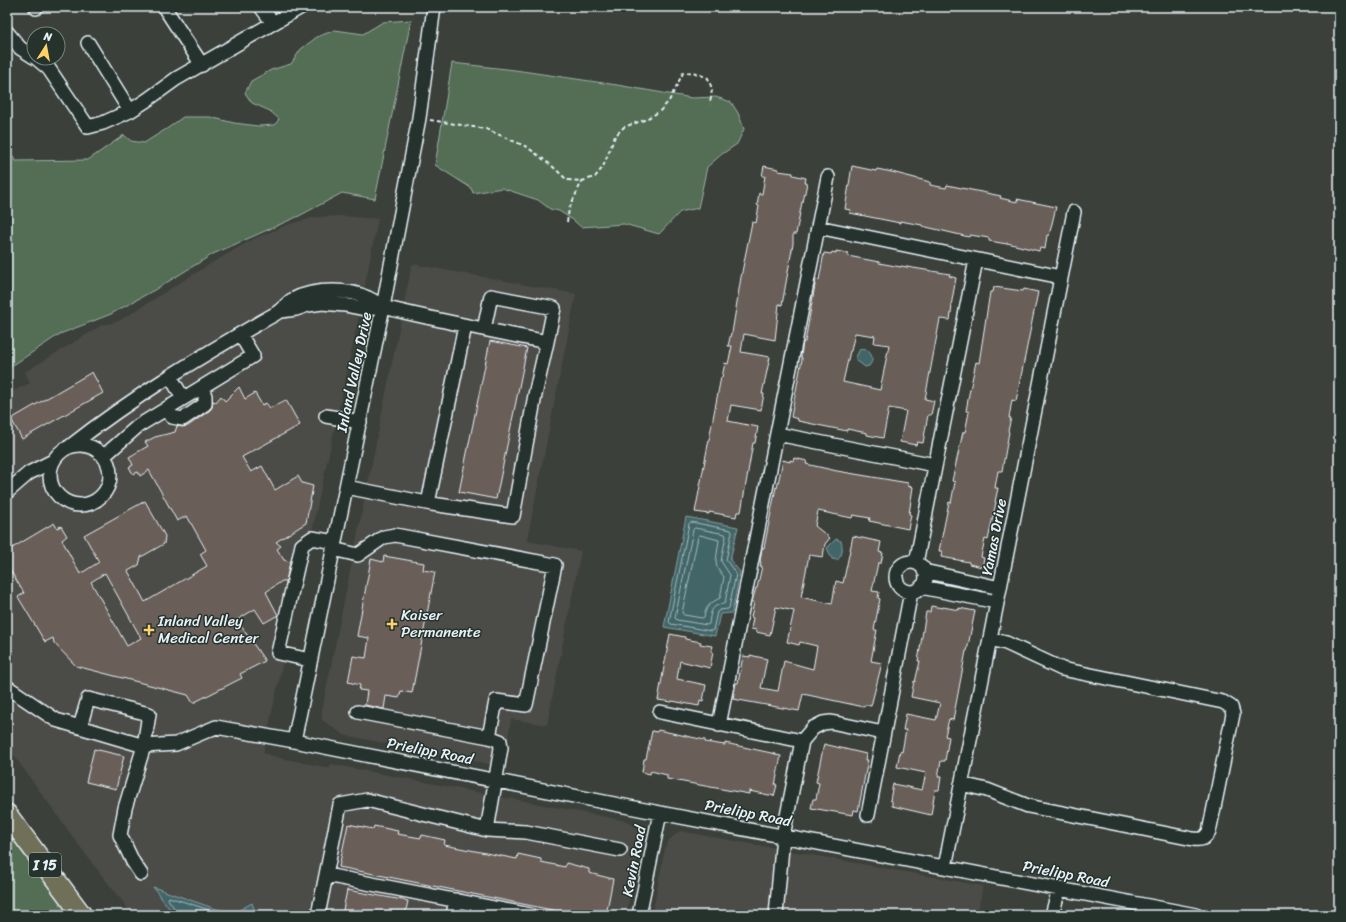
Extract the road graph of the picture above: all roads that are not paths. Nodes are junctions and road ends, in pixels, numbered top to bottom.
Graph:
1 (164, 7) edge
2 (261, 7) edge
3 (301, 7) edge
4 (434, 7) edge
5 (273, 23) junction
6 (7, 32) edge
7 (88, 43) dead end
8 (26, 52) edge
9 (202, 65) junction
10 (46, 66) edge
11 (130, 110) junction
12 (828, 177) dead end
13 (1074, 212) dead end
14 (818, 227) junction
15 (976, 260) junction
16 (1061, 277) junction
17 (383, 307) junction
18 (465, 326) junction
19 (484, 329) junction
20 (240, 334) junction
21 (547, 342) junction
22 (170, 376) junction
23 (202, 387) junction
24 (183, 398) junction
25 (167, 408) junction
26 (326, 416) dead end
27 (360, 422) junction
28 (777, 434) junction
29 (69, 447) junction
30 (104, 456) junction
31 (53, 461) junction
32 (935, 465) junction
33 (346, 487) junction
34 (7, 492) edge
35 (428, 503) junction
36 (334, 546) junction
37 (920, 567) junction
38 (1000, 588) junction
39 (916, 590) junction
40 (997, 602) junction
41 (990, 638) junction
42 (310, 660) junction
43 (7, 687) edge
44 (358, 712) dead end
45 (660, 712) dead end
46 (719, 724) junction
47 (80, 727) junction
48 (883, 733) junction
49 (489, 737) junction
50 (294, 741) junction
51 (802, 741) junction
52 (144, 746) junction
53 (496, 780) junction
54 (961, 784) junction
55 (660, 812) junction
56 (7, 814) edge
57 (868, 814) dead end
58 (487, 830) junction
59 (783, 836) junction
60 (620, 850) dead end
61 (945, 867) junction
62 (141, 874) dead end
63 (326, 875) junction
64 (1059, 889) junction
65 (456, 900) junction
66 (1140, 910) edge
67 (82, 915) edge
68 (318, 915) edge
69 (453, 915) edge
70 (530, 915) edge
71 (639, 915) edge
72 (776, 915) edge
73 (1052, 915) edge
74 (1196, 915) edge

1 - 9 street
2 - 5 street
3 - 5 street
4 - 17 street, Inland Valley Drive
5 - 9 street
6 - 8 street
7 - 11 street
9 - 11 street
10 - 11 street
12 - 14 street
13 - 16 street, Yamas Drive
14 - 15 street
14 - 28 street
15 - 16 street
15 - 32 street
16 - 38 street, Yamas Drive
17 - 18 street
17 - 20 street
17 - 27 street, Inland Valley Drive
18 - 19 street
18 - 35 street
19 - 21 street
19 - 21 street
20 - 22 street
20 - 23 street
21 - 35 street
22 - 24 street
22 - 29 street
23 - 24 street
23 - 25 street
24 - 25 street
25 - 30 street
26 - 27 street
27 - 33 street, Inland Valley Drive
28 - 32 street
28 - 46 street
29 - 30 street
29 - 31 street
30 - 31 street
31 - 34 street
32 - 37 street
33 - 35 street
33 - 36 street, Inland Valley Drive
36 - 42 street, Inland Valley Drive
36 - 42 street
36 - 49 street
37 - 38 street
37 - 39 street
37 - 39 street
38 - 40 street, Yamas Drive
39 - 40 street
39 - 48 street
40 - 41 street, Yamas Drive
41 - 54 street, Yamas Drive
41 - 54 street
42 - 50 street, Inland Valley Drive
43 - 47 street
44 - 49 street
45 - 46 street
46 - 51 street
47 - 52 street
47 - 52 street
48 - 51 street
48 - 57 street
49 - 53 street
50 - 52 street, Prielipp Road
50 - 53 street, Prielipp Road
51 - 59 street
52 - 62 street
53 - 55 street, Prielipp Road
53 - 58 street
54 - 61 street, Yamas Drive
55 - 59 street, Prielipp Road
55 - 71 street, Kevin Road
56 - 67 highway, I 15
58 - 60 street
58 - 63 street
59 - 61 street, Prielipp Road
59 - 72 street
61 - 64 street, Prielipp Road
63 - 65 street
63 - 68 street
64 - 66 street, Prielipp Road
64 - 73 street
65 - 69 street
65 - 70 street
66 - 74 street, Prielipp Road

